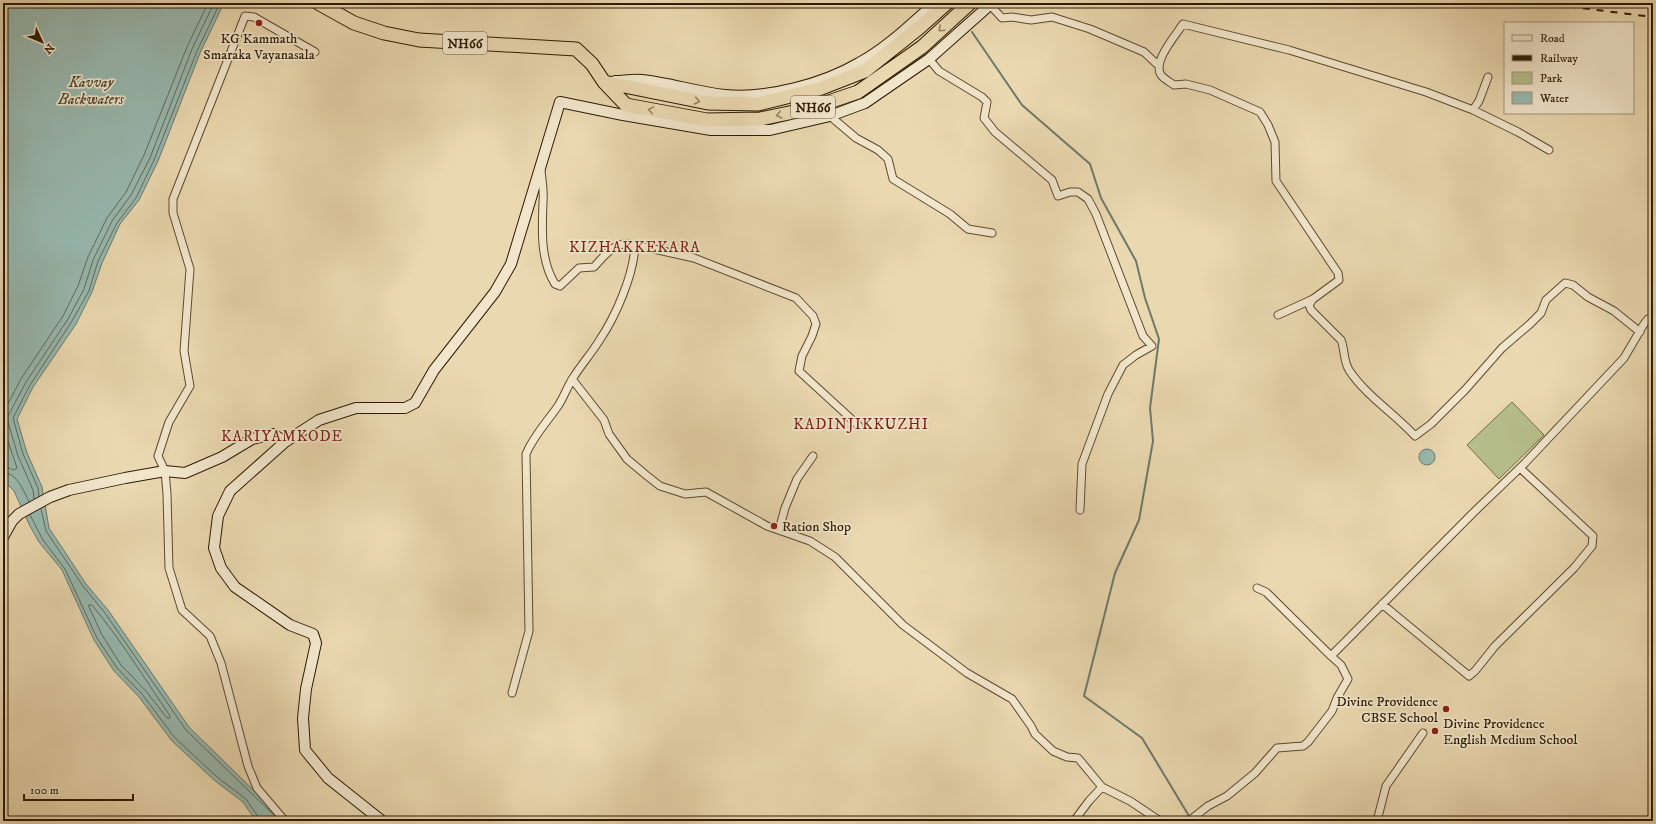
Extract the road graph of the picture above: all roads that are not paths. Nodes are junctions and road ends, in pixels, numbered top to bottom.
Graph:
1 (318, 3) edge
2 (935, 3) edge
3 (947, 3) edge
4 (970, 3) edge
5 (991, 4) edge
6 (315, 52) dead end
7 (929, 59) junction
8 (1157, 62) junction
9 (1488, 77) dead end
10 (604, 82) junction
11 (1473, 110) junction
12 (830, 116) junction
13 (1549, 150) dead end
14 (541, 166) junction
15 (992, 233) dead end
16 (635, 245) junction
17 (1313, 299) junction
18 (1278, 315) dead end
19 (1653, 316) edge
20 (1640, 332) junction
21 (572, 380) junction
22 (859, 426) dead end
23 (285, 442) junction
24 (813, 456) dead end
25 (1520, 468) junction
26 (165, 472) junction
27 (1080, 510) dead end
28 (779, 530) junction
29 (3, 537) edge
30 (1256, 588) dead end
31 (1382, 604) junction
32 (1331, 656) junction
33 (512, 693) dead end
34 (1423, 733) dead end
35 (1102, 787) junction
36 (285, 821) edge
37 (382, 821) edge
38 (1074, 821) edge
39 (1160, 821) edge
40 (1189, 821) edge
41 (1377, 821) edge

1 - 10 highway, NH66
2 - 10 street
10 -> 3 highway, NH66
4 -> 10 highway, NH66
5 - 7 street
5 - 8 street
6 - 26 street
7 - 12 street
7 - 27 street
8 - 11 street
8 - 17 street
9 - 11 street
11 - 13 street
12 - 14 street
12 - 15 street
14 - 16 street
14 - 23 street
16 - 21 street
16 - 22 street
17 - 18 street
17 - 20 street
19 - 20 street
20 - 25 street
21 - 28 street
21 - 33 street
23 - 26 street
23 - 37 street
24 - 28 street
25 - 31 street
25 - 31 street
26 - 29 street
26 - 36 street
28 - 35 street
30 - 32 street
31 - 32 street
32 - 40 street
34 - 41 street
35 - 38 street
35 - 39 street

